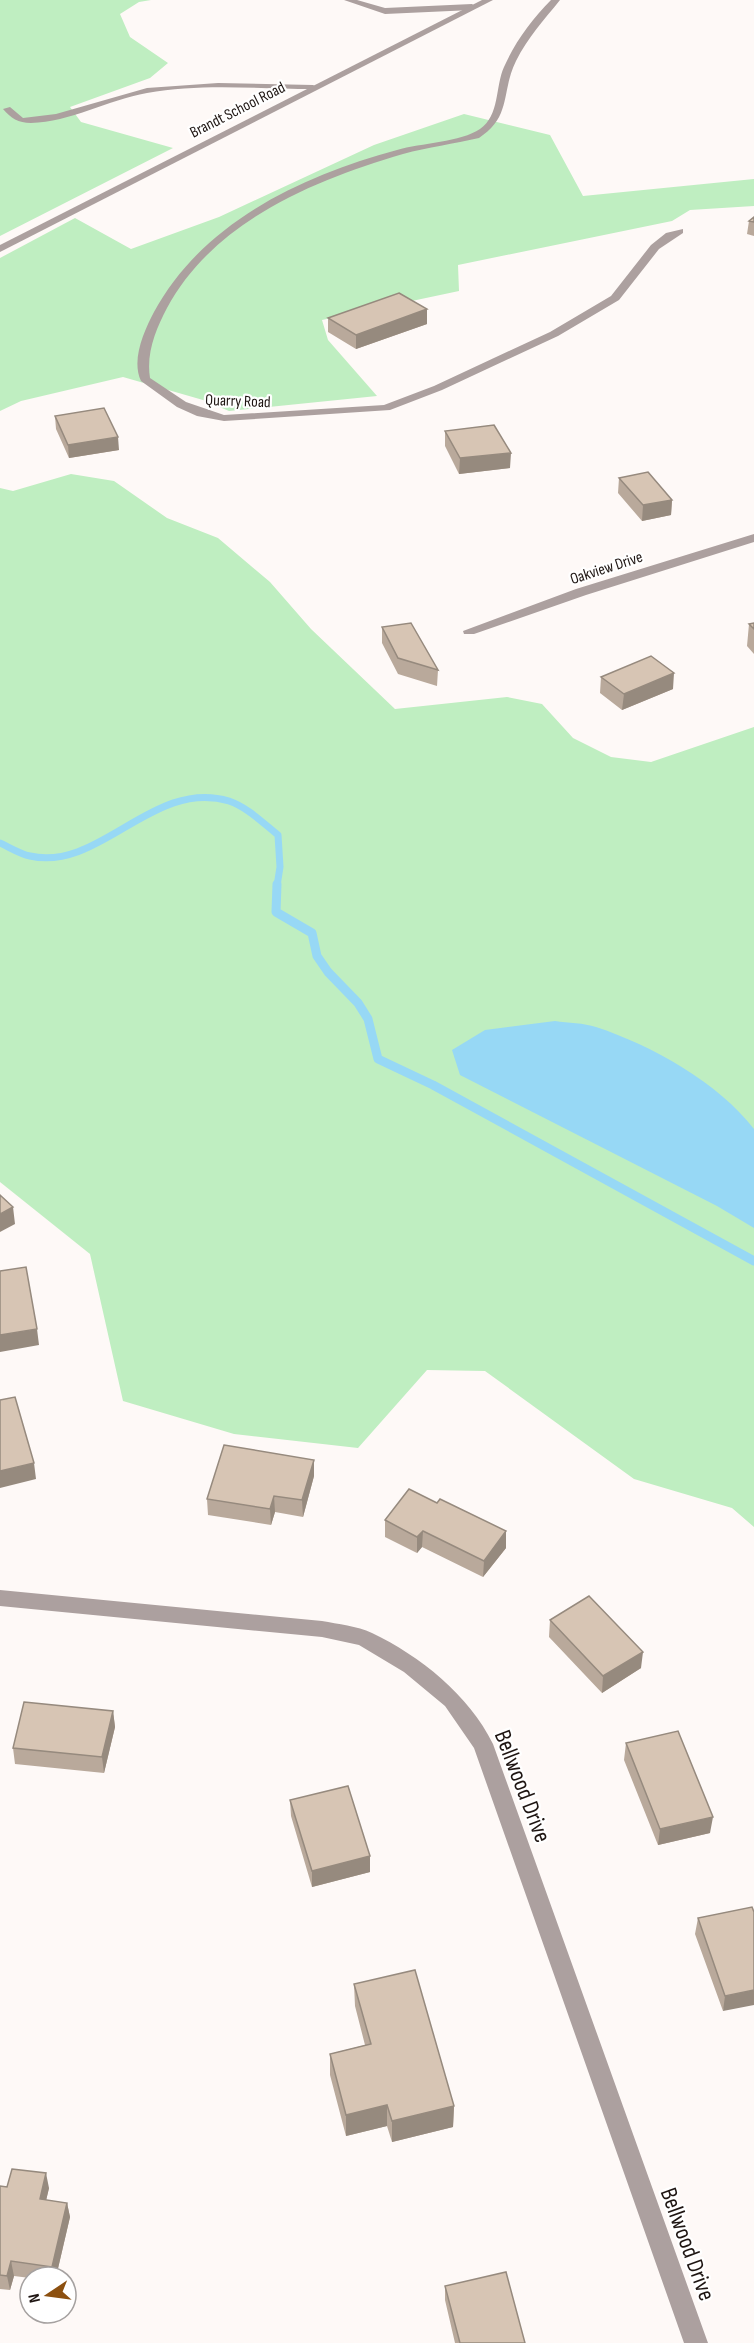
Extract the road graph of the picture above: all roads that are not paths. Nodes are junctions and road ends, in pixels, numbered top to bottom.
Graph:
1 (348, 0) edge
2 (489, 0) edge
3 (556, 0) edge
4 (472, 7) junction
5 (313, 87) junction
6 (7, 109) dead end
7 (679, 231) dead end
8 (0, 249) edge
9 (754, 538) edge
10 (469, 631) dead end
11 (0, 1598) edge
12 (696, 2343) edge

1 - 4 street
2 - 4 street, Brandt School Road
3 - 7 street, Quarry Road
4 - 5 street, Brandt School Road
5 - 6 lane
5 - 8 street, Brandt School Road
9 - 10 street, Oakview Drive
11 - 12 street, Bellwood Drive

